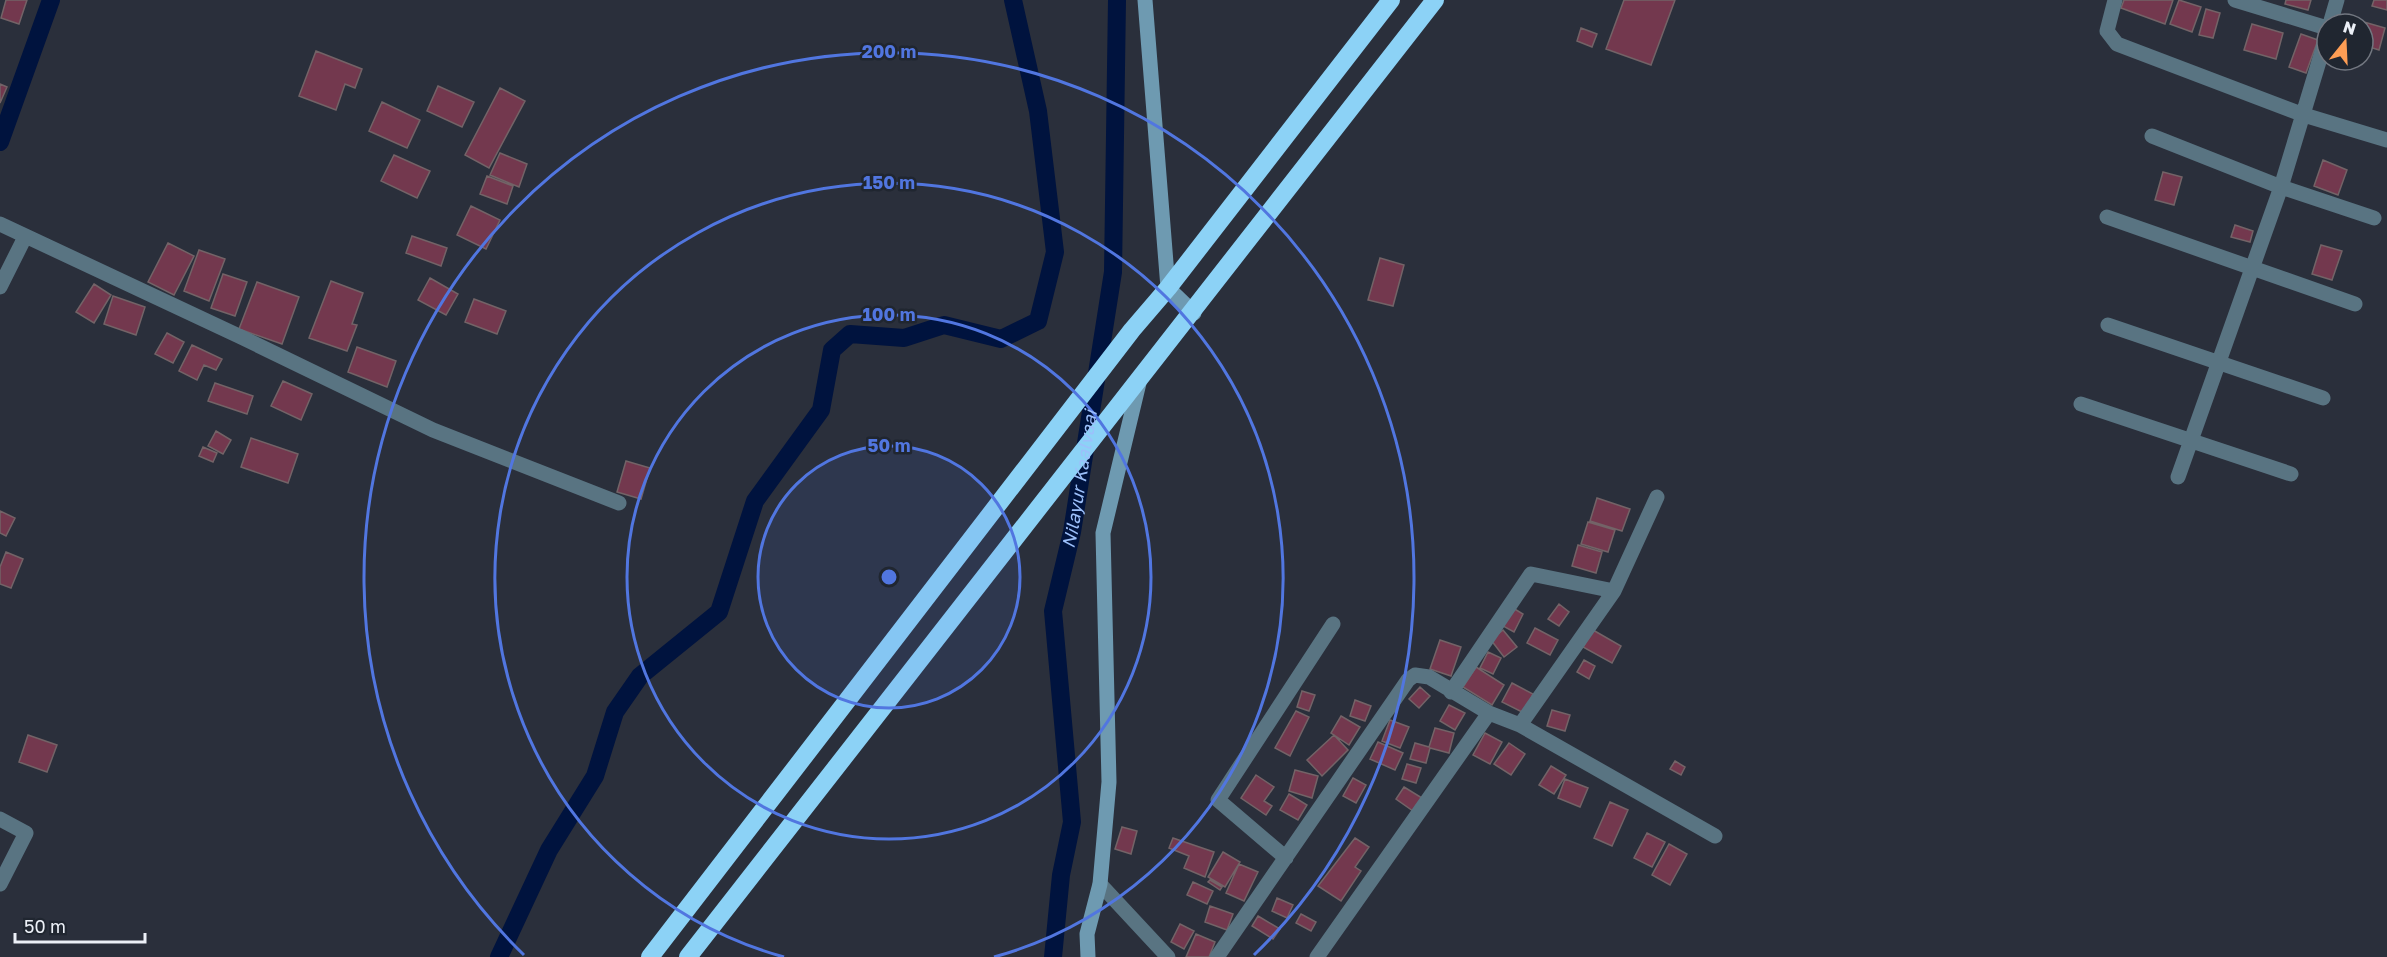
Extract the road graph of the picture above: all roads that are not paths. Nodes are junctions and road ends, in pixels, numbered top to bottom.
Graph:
1 (1145, 0) edge
2 (1391, 0) edge
3 (1435, 0) edge
4 (2115, 0) edge
5 (2235, 0) edge
6 (2315, 24) edge
7 (2316, 72) edge
8 (2304, 115) junction
9 (2152, 136) dead end
10 (2387, 140) edge
11 (2281, 188) junction
12 (2107, 217) dead end
13 (2374, 218) dead end
14 (0, 224) edge
15 (25, 237) junction
16 (2253, 269) junction
17 (0, 287) edge
18 (1168, 288) junction
19 (2355, 304) dead end
20 (1194, 312) junction
21 (2108, 325) dead end
22 (2218, 362) junction
23 (1139, 383) junction
24 (2323, 398) dead end
25 (2081, 404) dead end
26 (2191, 439) junction
27 (2291, 474) dead end
28 (2178, 477) dead end
29 (1657, 497) dead end
30 (619, 503) dead end
31 (1614, 591) junction
32 (1333, 624) dead end
33 (1451, 692) junction
34 (1489, 713) junction
35 (1520, 725) junction
36 (0, 819) edge
37 (1715, 836) dead end
38 (1286, 858) junction
39 (0, 884) edge
40 (1100, 884) junction
41 (650, 957) edge
42 (688, 957) edge
43 (1088, 957) edge
44 (1168, 957) edge
45 (1217, 957) edge
46 (1317, 957) edge

1 - 18 street
2 - 18 highway
3 - 20 highway
4 - 8 street
5 - 6 street
7 - 8 street
8 - 10 street
8 - 11 street
9 - 11 street
11 - 13 street
11 - 16 street
12 - 16 street
14 - 15 street
15 - 17 street
15 - 30 street
16 - 19 street
16 - 22 street
18 - 20 street
18 - 41 highway
20 - 23 highway
21 - 22 street
22 - 24 street
22 - 26 street
23 - 40 street
23 - 42 highway
25 - 26 street
26 - 27 street
26 - 28 street
29 - 31 street
31 - 33 street
31 - 35 street
32 - 38 street
33 - 34 street
33 - 38 street
34 - 35 street
34 - 46 street
35 - 37 street
36 - 39 street
38 - 45 street
40 - 43 street
40 - 44 street

